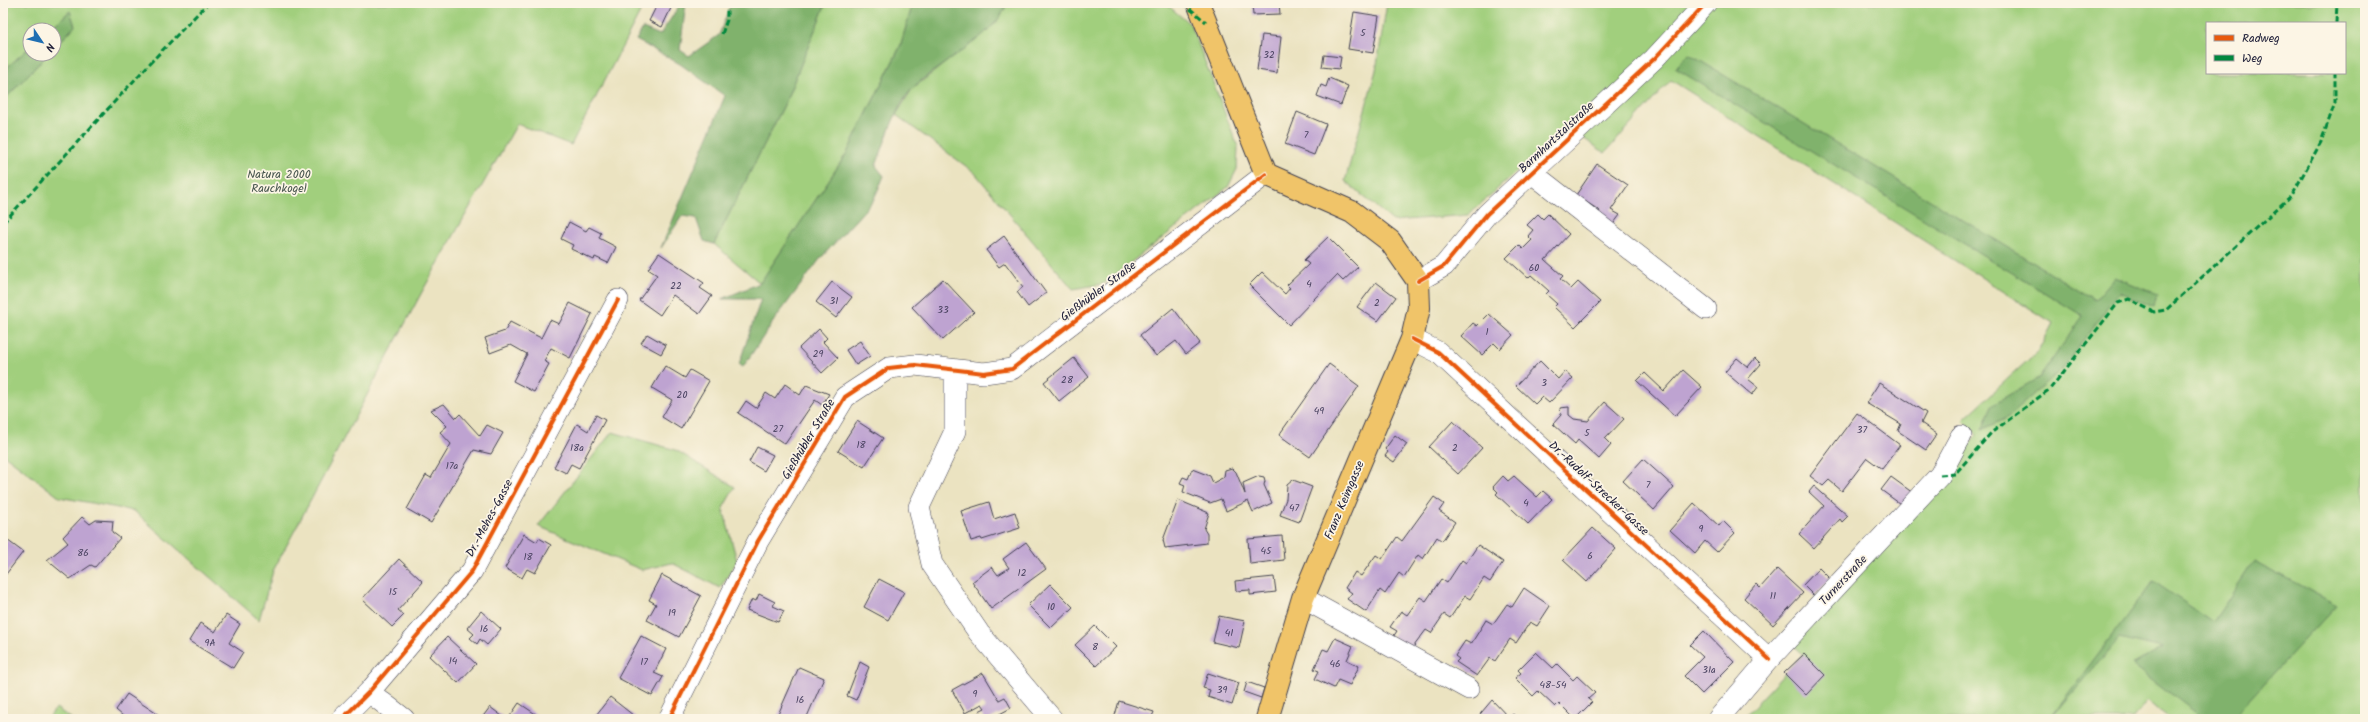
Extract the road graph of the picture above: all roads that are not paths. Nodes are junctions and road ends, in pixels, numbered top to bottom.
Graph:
1 (1198, 3) edge
2 (1706, 3) edge
3 (1532, 173) junction
4 (1266, 174) junction
5 (1418, 281) junction
6 (618, 300) dead end
7 (1706, 309) dead end
8 (1412, 339) junction
9 (955, 370) junction
10 (1961, 436) dead end
11 (1303, 598) junction
12 (1769, 659) junction
13 (1469, 689) dead end
14 (369, 692) junction
15 (342, 719) edge
16 (404, 719) edge
17 (669, 719) edge
18 (1052, 719) edge
19 (1267, 719) edge
20 (1718, 719) edge

1 - 4 main road
2 - 3 street, Barmhartstalstraße
3 - 5 street, Barmhartstalstraße
3 - 7 street
4 - 5 main road
4 - 9 street, Gießhübler Straße
5 - 8 main road, Franz Keimgasse
6 - 14 street, Dr.-Mehes-Gasse
8 - 11 main road, Franz Keimgasse
8 - 12 street, Dr.-Rudolf-Strecker-Gasse
9 - 17 street, Gießhübler Straße
9 - 18 street
10 - 12 street, Turnerstraße
11 - 13 street
11 - 19 main road, Franz Keimgasse
12 - 20 street, Turnerstraße
14 - 15 street, Dr.-Mehes-Gasse
14 - 16 street

